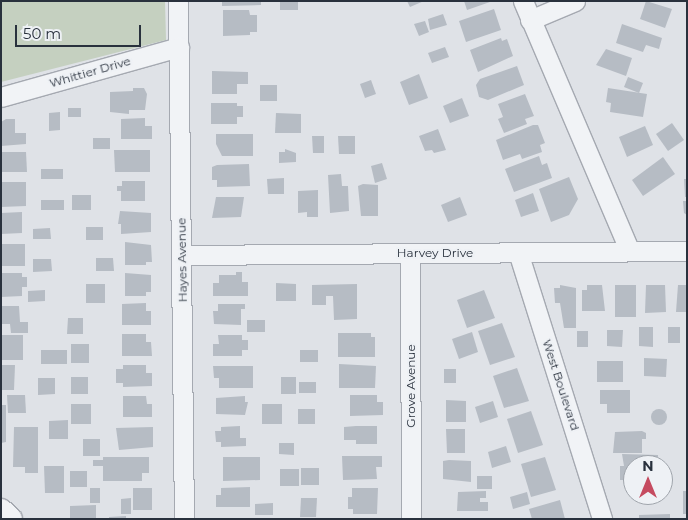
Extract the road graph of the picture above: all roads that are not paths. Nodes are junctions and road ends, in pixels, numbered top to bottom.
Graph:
1 (178, 1) edge
2 (523, 1) edge
3 (575, 1) edge
4 (530, 20) junction
5 (179, 47) junction
6 (1, 97) edge
7 (629, 250) junction
8 (687, 251) edge
9 (518, 252) junction
10 (410, 253) junction
11 (182, 255) junction
12 (1, 510) edge
13 (10, 519) edge
14 (184, 519) edge
15 (411, 519) edge
16 (602, 519) edge

1 - 5 street, Hayes Avenue
2 - 4 street
3 - 4 street
4 - 7 street
5 - 6 street, Whittier Drive
5 - 11 street, Hayes Avenue
7 - 8 street, Harvey Drive
7 - 9 street, Harvey Drive
9 - 10 street, Harvey Drive
9 - 16 street, West Boulevard
10 - 11 street, Harvey Drive
10 - 15 street, Grove Avenue
11 - 14 street, Hayes Avenue
12 - 13 street

